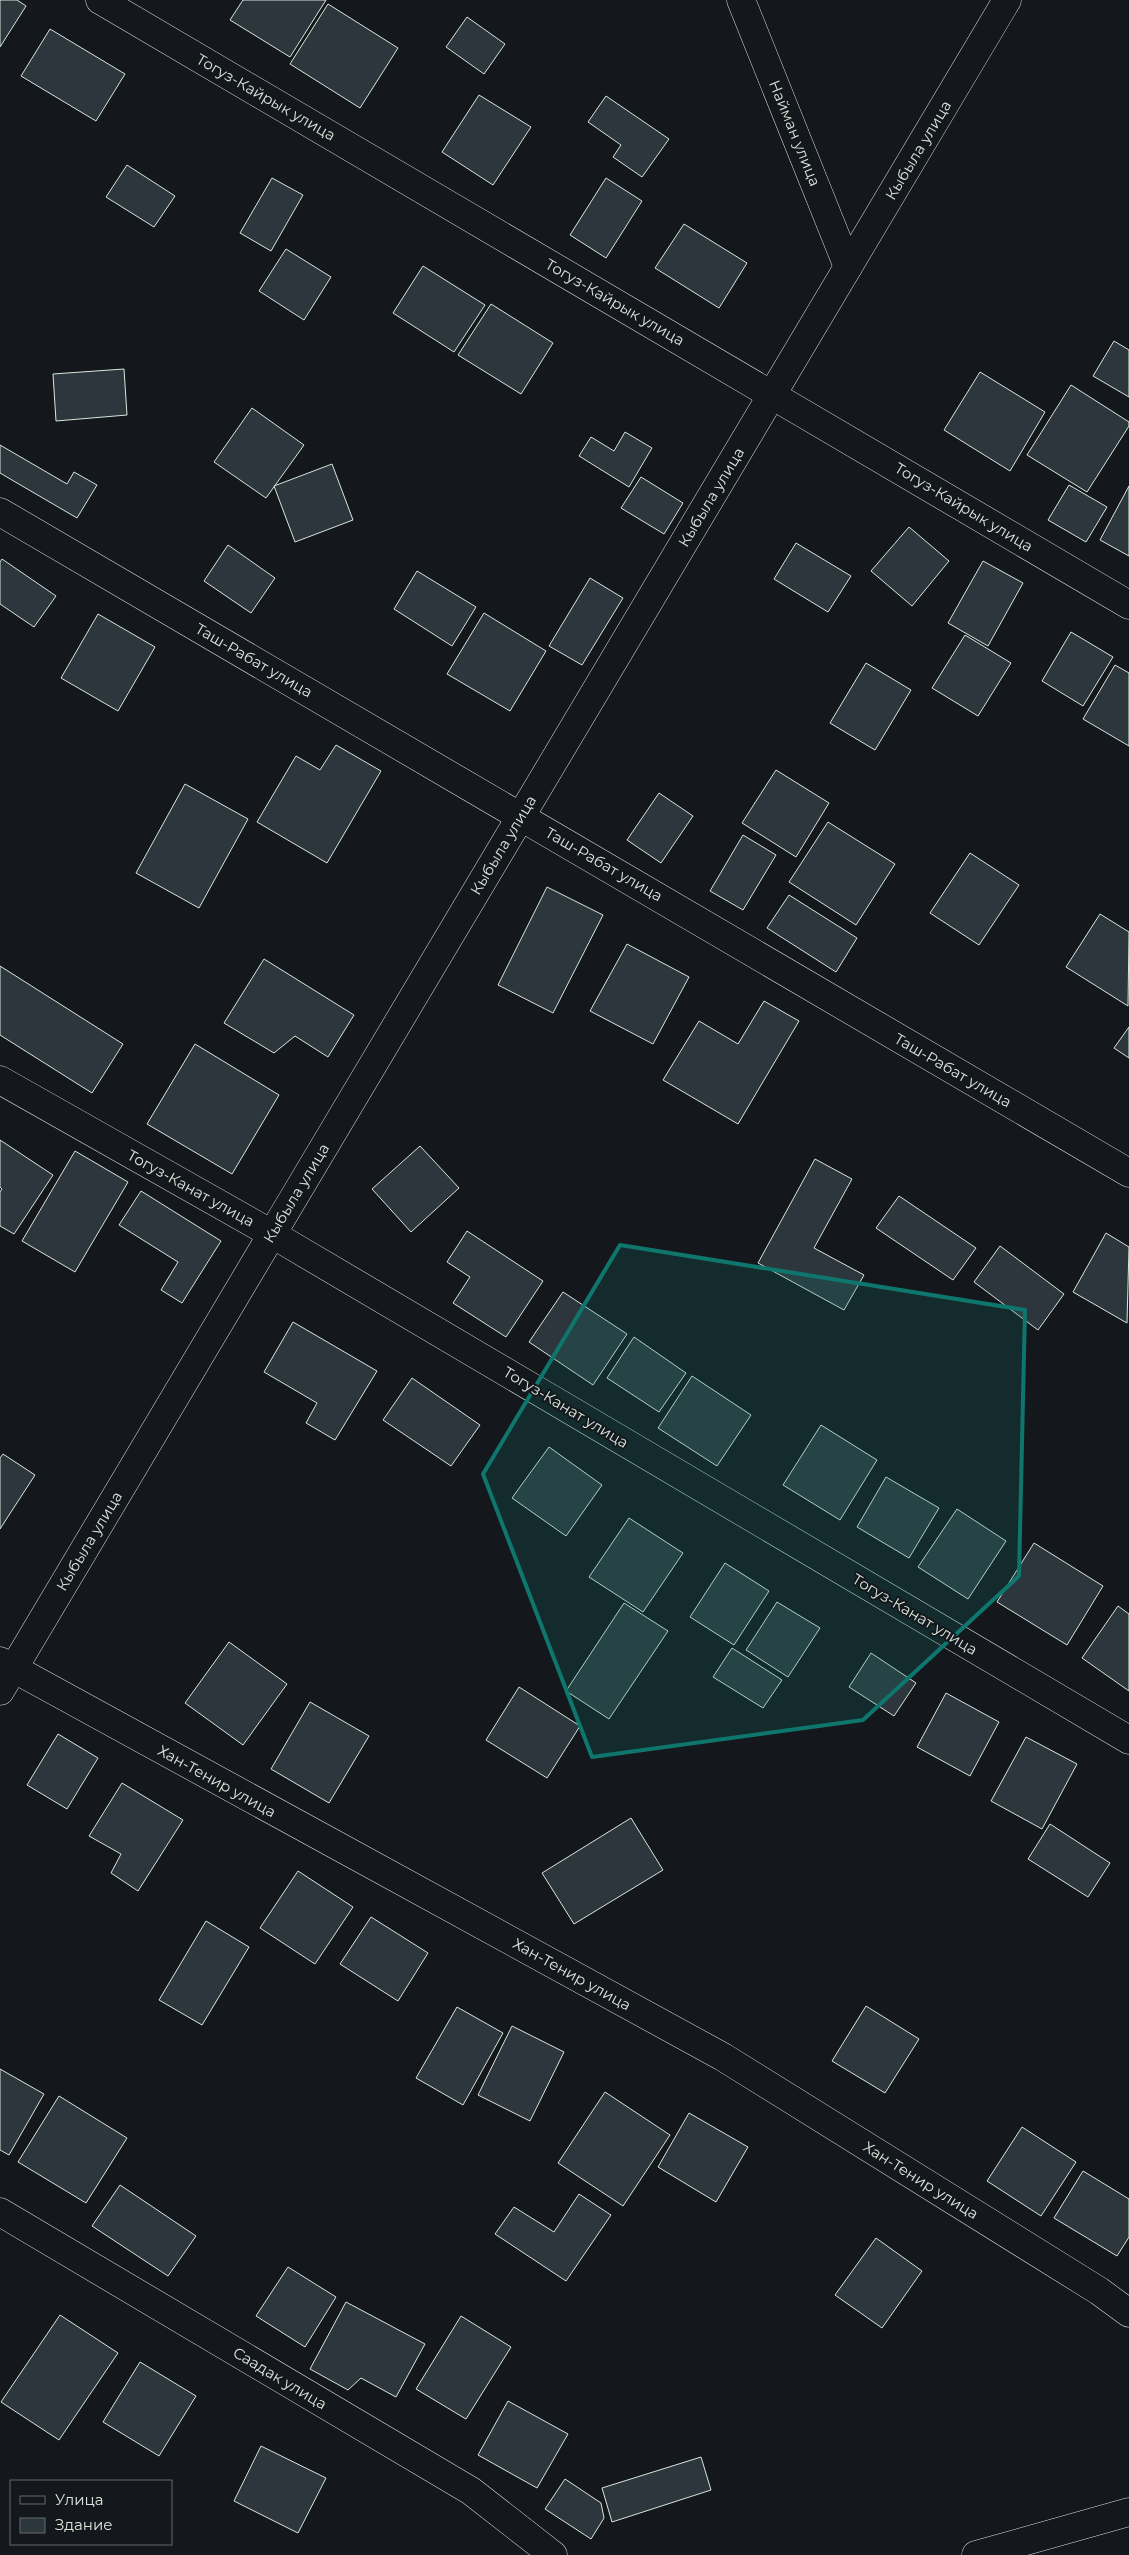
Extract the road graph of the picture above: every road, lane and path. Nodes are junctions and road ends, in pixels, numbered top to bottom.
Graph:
1 (100, 0) edge
2 (742, 0) edge
3 (1007, 0) edge
4 (848, 267) junction
5 (772, 394) junction
6 (0, 512) edge
7 (1129, 605) edge
8 (521, 816) junction
9 (0, 1080) edge
10 (1129, 1173) edge
11 (272, 1234) junction
12 (4, 1674) edge
13 (1129, 1740) edge
14 (0, 2212) edge
15 (1129, 2313) edge
16 (1129, 2512) edge
17 (553, 2555) edge
18 (976, 2555) edge

1 - 5 street, Тогуз-Кайрык улица
2 - 4 street, Найман улица
3 - 4 street, Кыбыла улица
4 - 5 street, Кыбыла улица
5 - 7 street, Тогуз-Кайрык улица
5 - 8 street, Кыбыла улица
6 - 8 street, Таш-Рабат улица
8 - 10 street, Таш-Рабат улица
8 - 11 street, Кыбыла улица
9 - 11 street, Тогуз-Канат улица
11 - 12 street, Кыбыла улица
11 - 13 street, Тогуз-Канат улица
12 - 15 street, Хан-Тенир улица
14 - 17 street, Саадак улица
16 - 18 street

